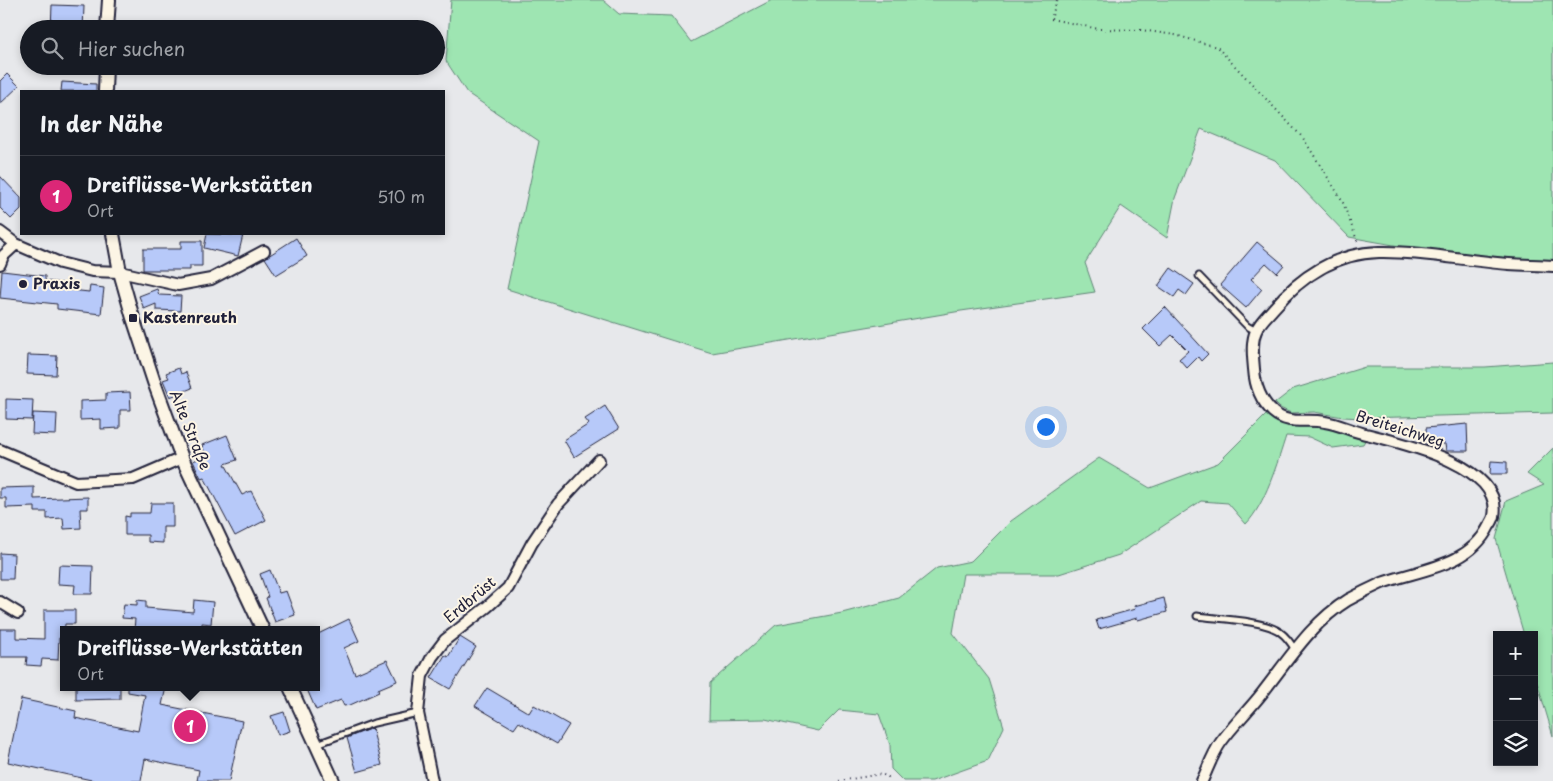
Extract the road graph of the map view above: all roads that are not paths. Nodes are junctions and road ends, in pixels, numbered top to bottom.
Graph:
1 (109, 0) edge
2 (108, 20) edge
3 (106, 75) edge
4 (105, 90) edge
5 (0, 232) edge
6 (113, 235) edge
7 (16, 244) junction
8 (264, 251) dead end
9 (0, 264) edge
10 (1553, 266) edge
11 (120, 272) junction
12 (1199, 276) dead end
13 (1256, 331) junction
14 (0, 450) edge
15 (182, 458) junction
16 (599, 460) dead end
17 (0, 602) edge
18 (18, 613) dead end
19 (1196, 616) dead end
20 (261, 626) edge
21 (1295, 651) junction
22 (292, 691) edge
23 (418, 713) junction
24 (317, 744) junction
25 (333, 781) edge
26 (432, 781) edge
27 (1202, 781) edge

1 - 2 street
3 - 4 street
5 - 7 street
6 - 11 street, Alte Straße
7 - 9 street
7 - 11 street
8 - 11 street
10 - 13 street
11 - 15 street, Alte Straße
12 - 13 lane
13 - 21 street, Breiteichweg
14 - 15 street
15 - 20 street, Alte Straße
16 - 23 street, Erdbrüst
17 - 18 street
19 - 21 lane
21 - 27 street, Breiteichweg
22 - 24 street
23 - 24 lane
23 - 26 street, Erdbrüst
24 - 25 street

